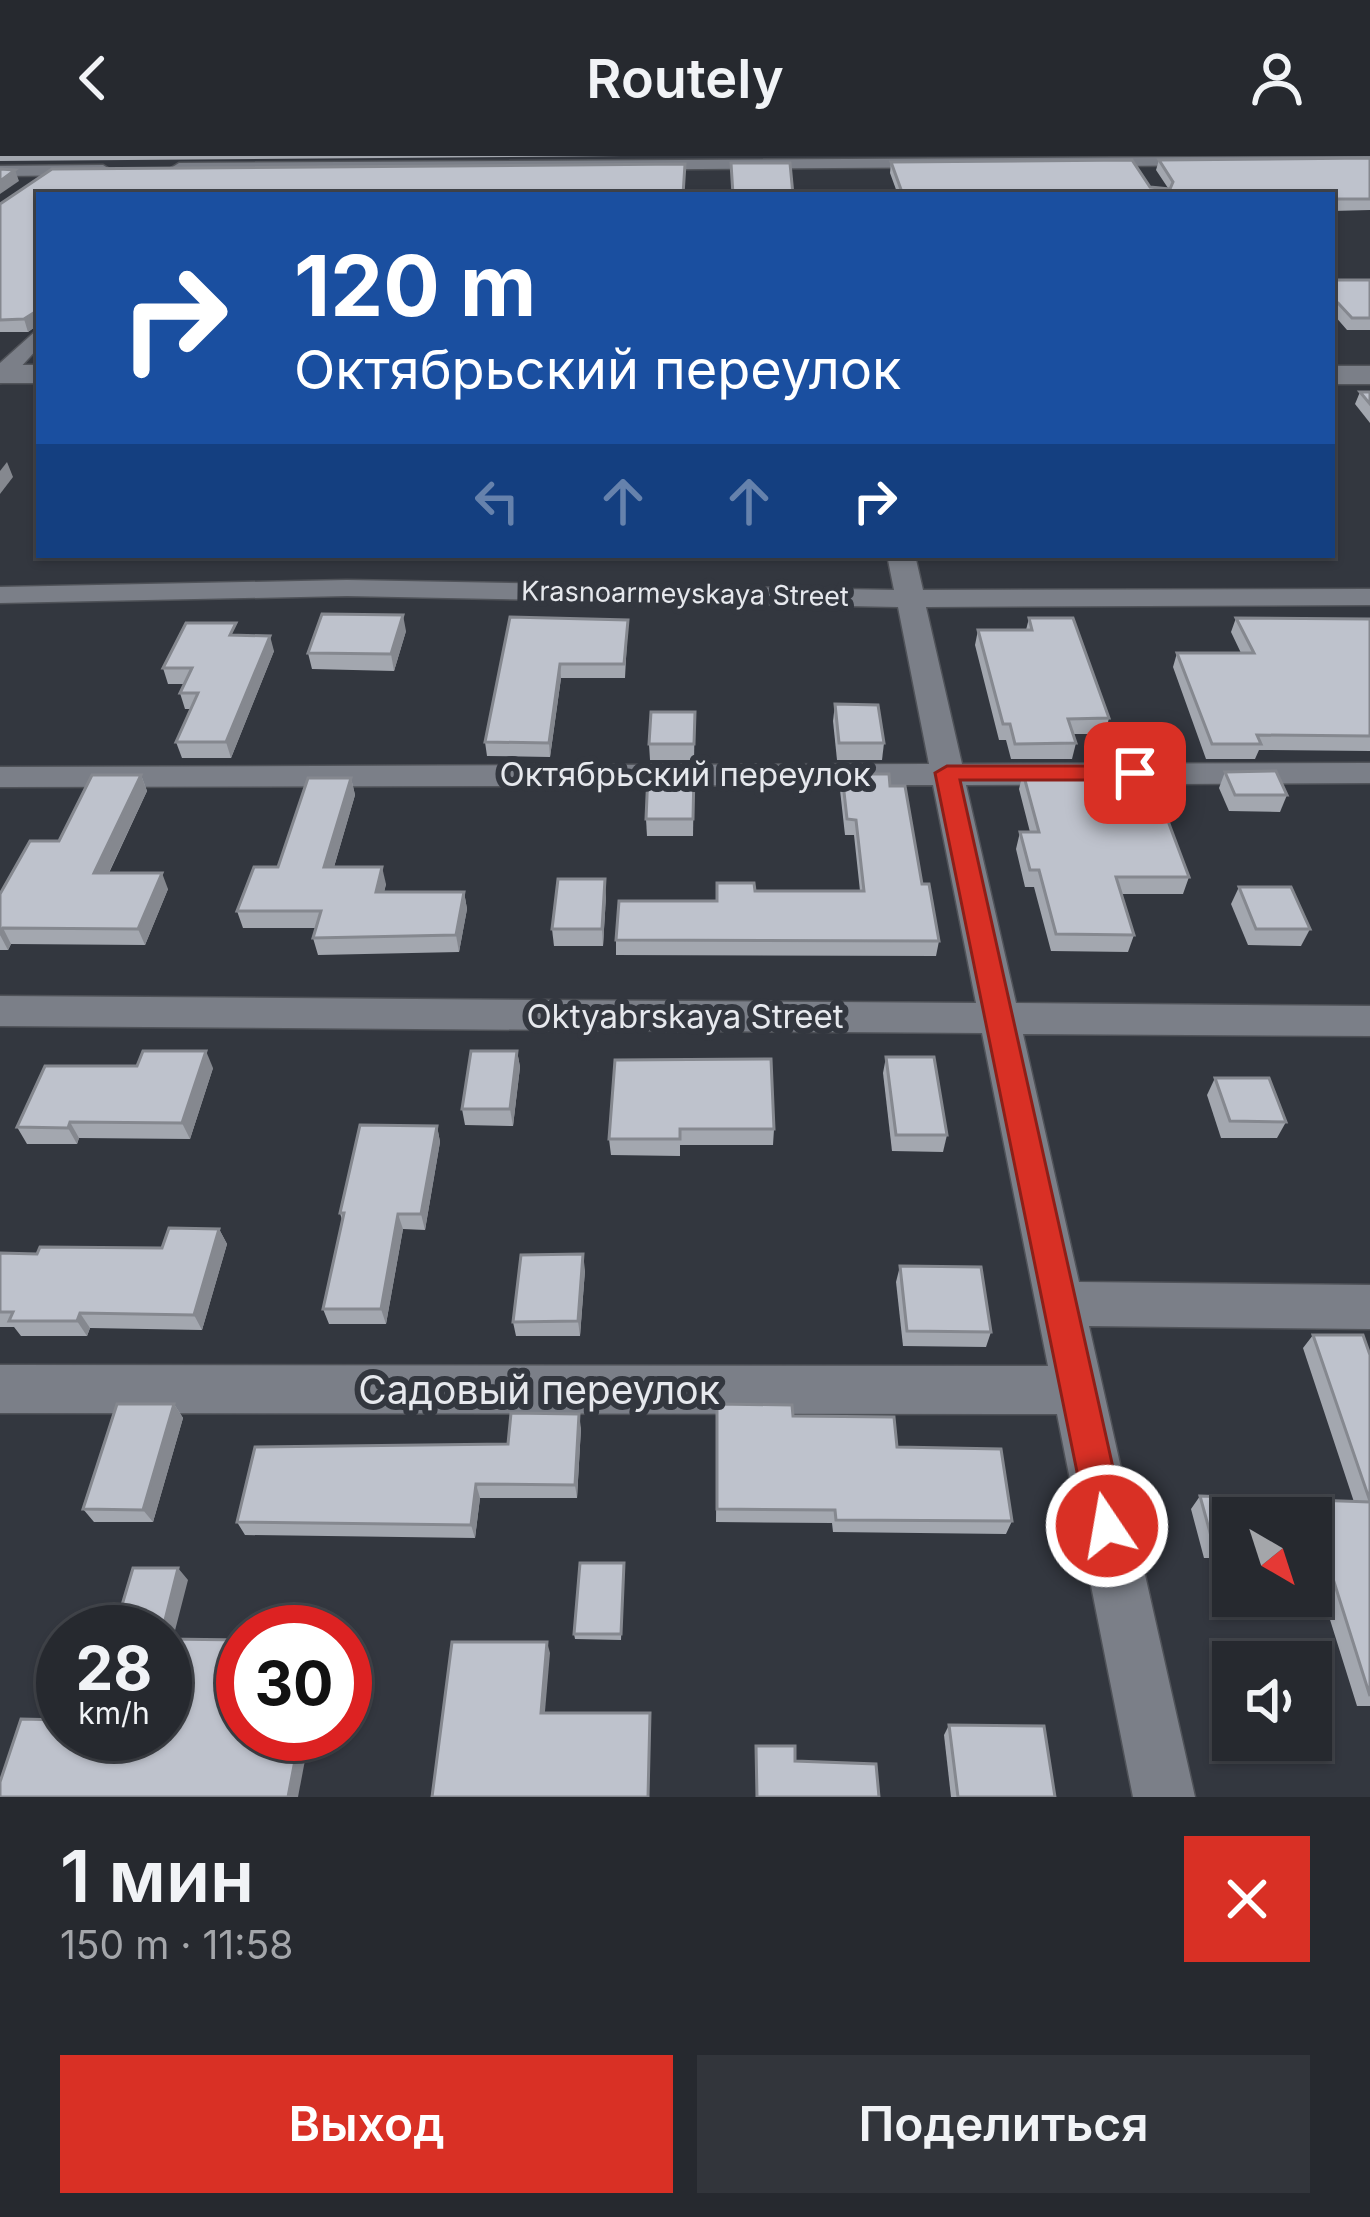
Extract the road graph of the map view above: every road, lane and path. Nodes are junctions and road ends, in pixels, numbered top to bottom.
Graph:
1 (1136, 159) edge
2 (1370, 159) edge
3 (826, 166) edge
4 (186, 169) edge
5 (121, 170) edge
6 (0, 171) edge
7 (49, 171) junction
8 (1147, 177) edge
9 (16, 196) edge
10 (36, 337) edge
11 (36, 374) edge
12 (1, 375) edge
13 (1335, 375) edge
14 (1370, 375) edge
15 (359, 558) edge
16 (902, 558) edge
17 (346, 587) junction
18 (0, 596) edge
19 (1370, 597) edge
20 (910, 599) junction
21 (947, 773) junction
22 (1370, 773) edge
23 (0, 777) edge
24 (0, 1011) edge
25 (999, 1018) junction
26 (1370, 1022) edge
27 (1060, 1304) junction
28 (1370, 1306) edge
29 (0, 1389) edge
30 (1078, 1390) junction
31 (1164, 1797) edge

1 - 2 street
1 - 3 street
1 - 8 street
3 - 4 street
5 - 7 street
6 - 7 street
7 - 9 street
10 - 12 street
11 - 12 main road
13 - 14 main road
15 - 17 street
16 - 20 street
17 - 18 street, Krasnoarmeyskaya Street
17 - 20 street, Krasnoarmeyskaya Street
19 - 20 street, Krasnoarmeyskaya Street
20 - 21 street
21 - 22 street, Октябрьский переулок
21 - 23 street, Октябрьский переулок
21 - 25 street
24 - 25 street, Oktyabrskaya Street
25 - 26 street, Oktyabrskaya Street
25 - 27 street
27 - 28 street
27 - 30 street
29 - 30 street, Садовый переулок
30 - 31 street

